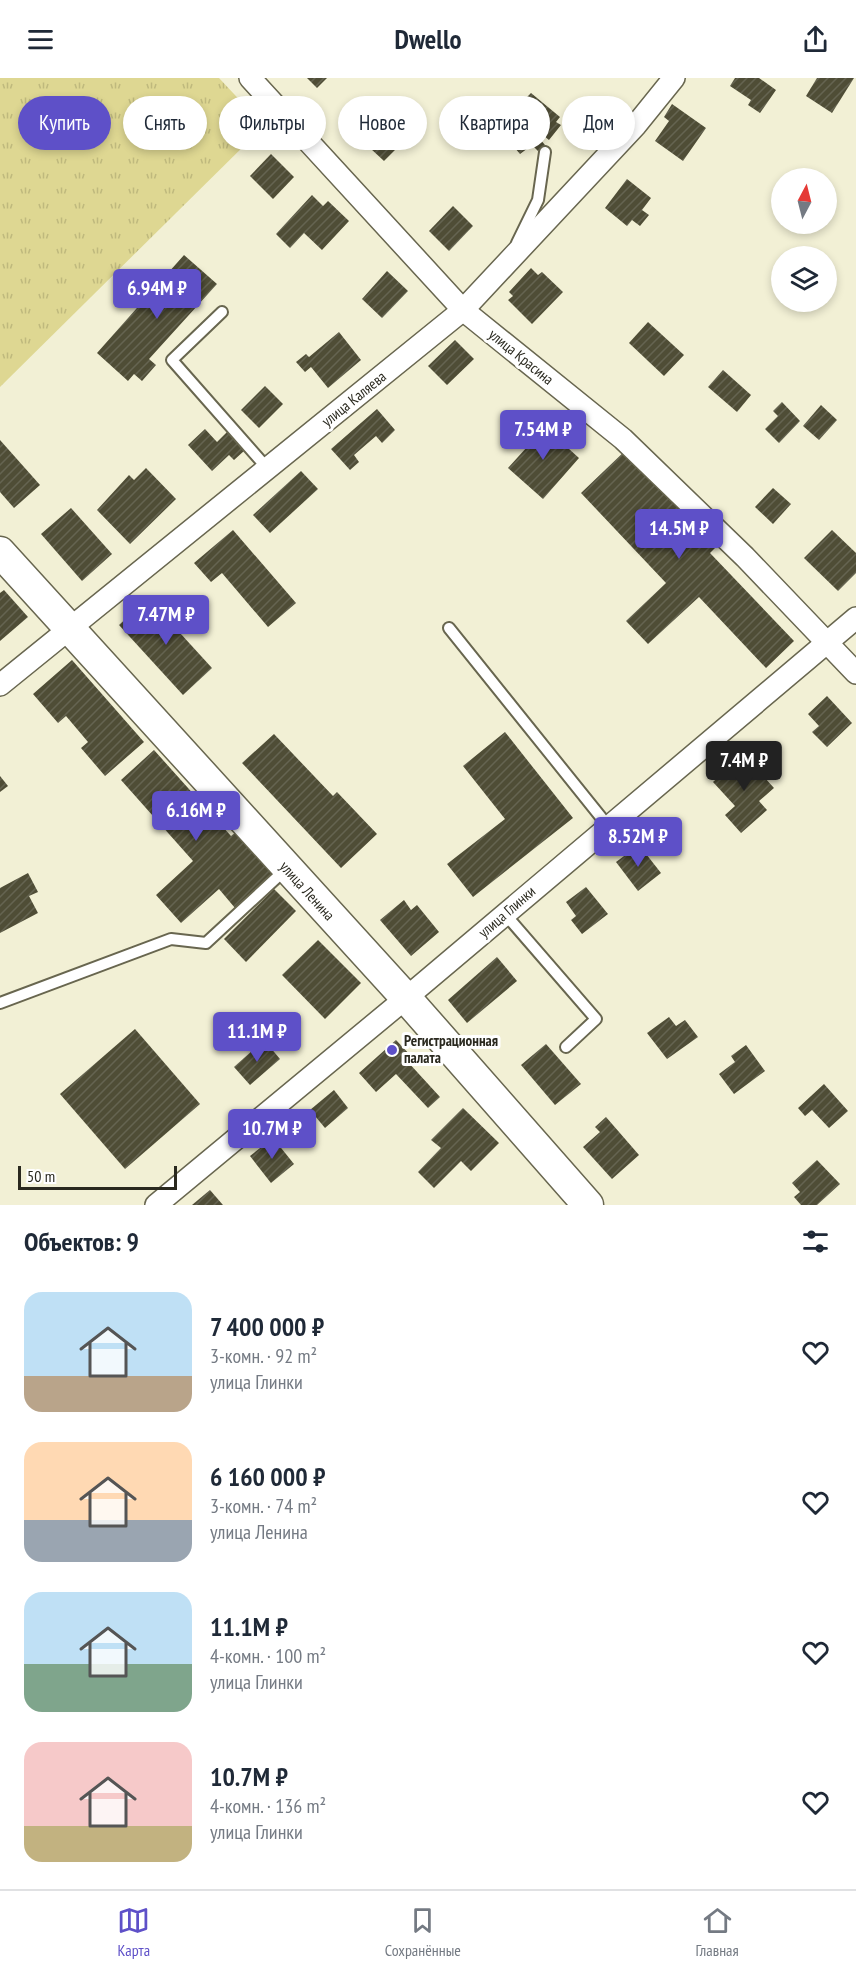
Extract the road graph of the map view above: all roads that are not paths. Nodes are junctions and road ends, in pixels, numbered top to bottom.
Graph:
1 (250, 78) edge
2 (674, 78) edge
3 (545, 152) dead end
4 (508, 262) junction
5 (463, 310) junction
6 (222, 312) dead end
7 (268, 469) junction
8 (0, 552) edge
9 (856, 618) edge
10 (449, 628) dead end
11 (72, 629) junction
12 (829, 643) junction
13 (856, 673) edge
14 (2, 681) edge
15 (608, 825) junction
16 (286, 868) junction
17 (505, 914) junction
18 (406, 998) junction
19 (0, 1003) edge
20 (566, 1047) dead end
21 (156, 1205) edge
22 (588, 1205) edge

1 - 5 street, улица Красина
2 - 4 street, улица Каляева
3 - 4 lane
4 - 5 street, улица Каляева
5 - 7 street, улица Каляева
5 - 12 street, улица Красина
6 - 7 lane
7 - 11 street, улица Каляева
8 - 11 main road, улица Ленина
9 - 12 street, улица Глинки
10 - 15 lane
11 - 14 street, улица Каляева
11 - 16 main road, улица Ленина
12 - 13 street, улица Красина
12 - 15 street, улица Глинки
15 - 17 street, улица Глинки
16 - 18 main road, улица Ленина
16 - 19 lane
17 - 18 street, улица Глинки
17 - 20 lane
18 - 21 street, улица Глинки
18 - 22 main road, улица Ленина

